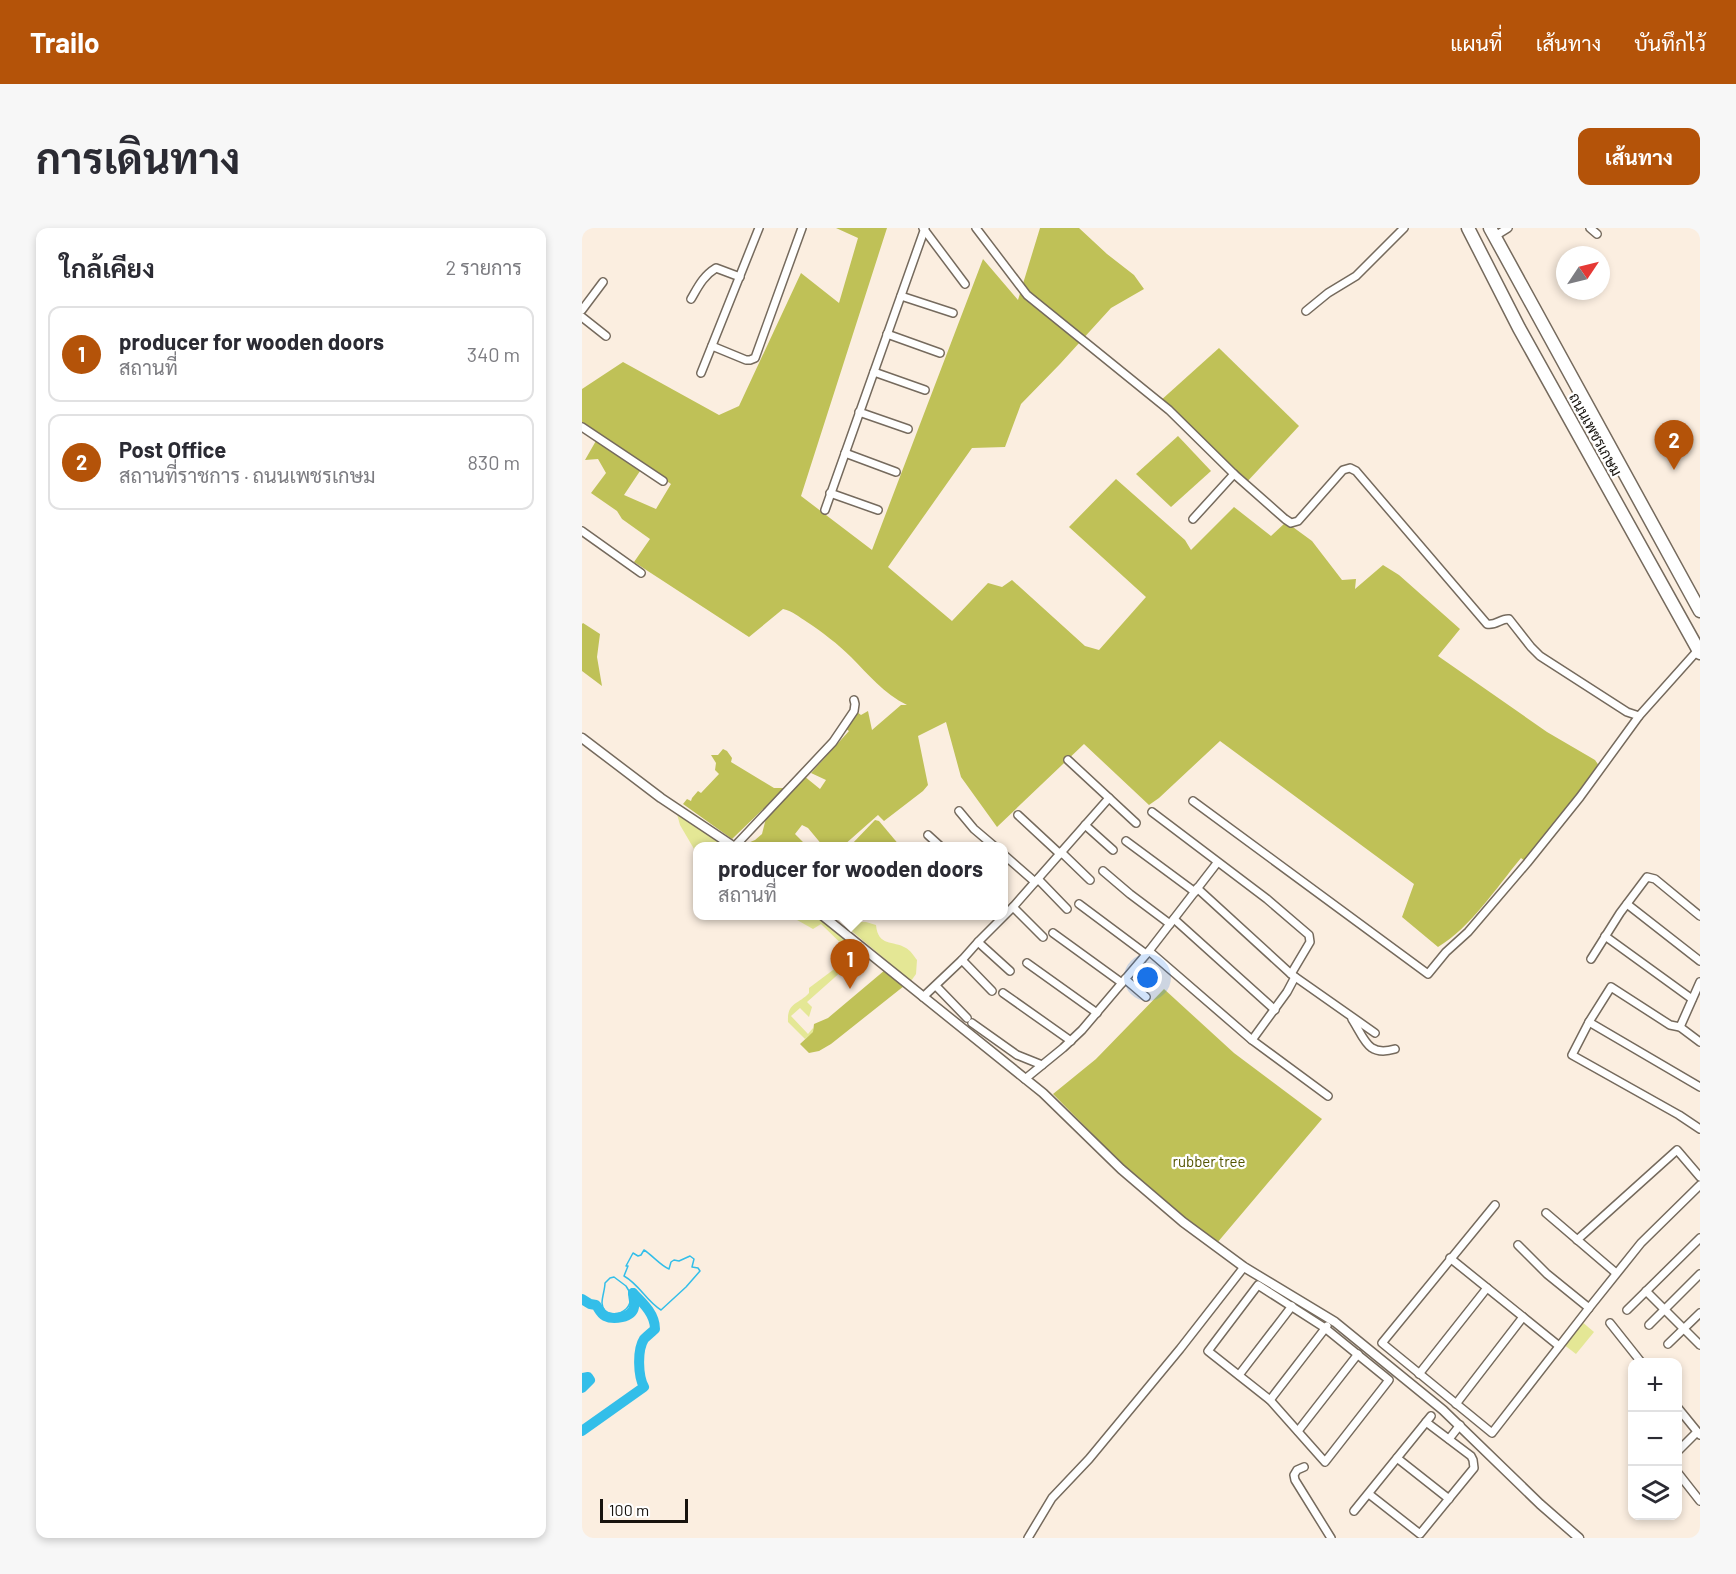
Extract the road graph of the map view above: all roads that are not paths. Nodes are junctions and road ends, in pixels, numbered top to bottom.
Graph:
1 (759, 228) edge
2 (802, 228) edge
3 (924, 228) edge
4 (976, 228) edge
5 (1404, 228) edge
6 (1466, 228) edge
7 (1590, 228) edge
8 (1499, 229) edge
9 (1597, 234) dead end
10 (740, 277) junction
11 (603, 282) dead end
12 (965, 284) dead end
13 (901, 296) junction
14 (691, 299) dead end
15 (582, 310) edge
16 (1306, 311) dead end
17 (953, 314) dead end
18 (582, 317) edge
19 (887, 334) junction
20 (606, 336) dead end
21 (712, 346) junction
22 (940, 353) dead end
23 (874, 372) junction
24 (701, 373) dead end
25 (924, 390) dead end
26 (859, 412) junction
27 (582, 427) edge
28 (908, 429) dead end
29 (845, 453) junction
30 (896, 472) dead end
31 (1234, 474) junction
32 (663, 481) dead end
33 (830, 494) junction
34 (825, 510) dead end
35 (878, 510) dead end
36 (1192, 519) dead end
37 (582, 531) edge
38 (641, 573) dead end
39 (1700, 611) edge
40 (1699, 652) edge
41 (854, 700) dead end
42 (1640, 716) junction
43 (582, 738) edge
44 (1068, 760) dead end
45 (1109, 798) junction
46 (1193, 801) dead end
47 (959, 811) dead end
48 (1152, 812) dead end
49 (1018, 815) dead end
50 (1136, 823) dead end
51 (1085, 825) junction
52 (928, 835) dead end
53 (1126, 841) dead end
54 (728, 842) edge
55 (738, 842) edge
56 (936, 842) edge
57 (989, 842) edge
58 (1113, 850) dead end
59 (1061, 853) junction
60 (1008, 858) edge
61 (1217, 862) junction
62 (1103, 871) dead end
63 (1090, 880) dead end
64 (1037, 881) junction
65 (1196, 890) junction
66 (1079, 904) dead end
67 (1627, 904) junction
68 (1008, 907) edge
69 (1067, 909) dead end
70 (1700, 916) edge
71 (829, 920) edge
72 (997, 920) edge
73 (1172, 922) junction
74 (1053, 933) dead end
75 (1605, 936) junction
76 (1043, 937) dead end
77 (978, 942) junction
78 (1148, 952) junction
79 (1592, 959) dead end
80 (962, 960) junction
81 (1700, 961) edge
82 (1027, 963) dead end
83 (1010, 971) dead end
84 (1293, 975) junction
85 (1123, 981) junction
86 (1700, 982) edge
87 (936, 986) junction
88 (992, 991) dead end
89 (1003, 993) dead end
90 (923, 997) junction
91 (1146, 997) dead end
92 (1692, 999) junction
93 (1275, 1010) junction
94 (1097, 1013) junction
95 (1349, 1014) junction
96 (1589, 1022) junction
97 (1680, 1027) junction
98 (1375, 1033) dead end
99 (1252, 1040) junction
100 (1071, 1041) junction
101 (1700, 1041) edge
102 (1395, 1048) dead end
103 (1042, 1065) junction
104 (1025, 1078) junction
105 (1700, 1087) edge
106 (1328, 1096) dead end
107 (1700, 1128) edge
108 (1700, 1178) edge
109 (1700, 1185) edge
110 (1495, 1205) dead end
111 (1546, 1213) dead end
112 (1700, 1238) edge
113 (1576, 1240) junction
114 (1518, 1245) dead end
115 (1450, 1258) junction
116 (1244, 1267) junction
117 (1616, 1274) junction
118 (1700, 1274) edge
119 (1487, 1287) junction
120 (1646, 1291) junction
121 (1292, 1306) junction
122 (1589, 1308) junction
123 (1627, 1310) dead end
124 (1665, 1310) junction
125 (1700, 1313) edge
126 (1523, 1317) junction
127 (1332, 1319) junction
128 (1610, 1323) dead end
129 (1649, 1325) dead end
130 (1325, 1328) junction
131 (1684, 1329) junction
132 (1698, 1340) edge
133 (1668, 1344) dead end
134 (1559, 1346) junction
135 (1358, 1354) junction
136 (1638, 1358) edge
137 (1419, 1374) junction
138 (1239, 1375) junction
139 (1270, 1400) junction
140 (1456, 1404) junction
141 (1680, 1412) edge
142 (1460, 1425) junction
143 (1298, 1431) junction
144 (1699, 1434) edge
145 (1449, 1439) junction
146 (1682, 1447) edge
147 (1397, 1458) junction
148 (1304, 1467) dead end
149 (1682, 1479) edge
150 (1369, 1494) junction
151 (1449, 1499) junction
152 (1700, 1501) edge
153 (1354, 1512) dead end
154 (1569, 1535) edge
155 (1028, 1538) edge
156 (1331, 1538) edge
157 (1579, 1538) edge

1 - 10 street
2 - 21 street
3 - 12 street
3 - 13 street
4 - 31 street
5 - 16 street
6 - 40 highway, ถนนเพชรเกษม
7 - 9 street
8 - 39 highway, ถนนเพชรเกษม
10 - 14 street
10 - 21 street
11 - 15 street
13 - 17 street
13 - 19 street
18 - 20 street
19 - 22 street
19 - 23 street
21 - 24 street
23 - 25 street
23 - 26 street
26 - 28 street
26 - 29 street
27 - 32 street
29 - 30 street
29 - 33 street
31 - 36 street
31 - 42 street
33 - 34 street
33 - 35 street
37 - 38 street
40 - 42 street
41 - 55 street
42 - 46 street
43 - 54 street
44 - 45 street
45 - 50 street
45 - 51 street
47 - 57 street
48 - 61 street
49 - 59 street
51 - 58 street
51 - 59 street
52 - 56 street
53 - 65 street
59 - 63 street
59 - 64 street
60 - 64 street
61 - 65 street
61 - 84 street
62 - 73 street
64 - 68 street
64 - 69 street
65 - 73 street
65 - 84 street
66 - 78 street
67 - 70 street
67 - 75 street
67 - 81 street
68 - 76 street
71 - 90 street
72 - 77 street
73 - 78 street
73 - 93 street
74 - 85 street
75 - 79 street
75 - 92 street
77 - 80 street
77 - 83 street
78 - 85 street
78 - 99 street
80 - 87 street
80 - 88 street
82 - 94 street
84 - 93 street
84 - 95 street
85 - 91 street
85 - 94 street
86 - 92 street
87 - 90 street
87 - 103 street
89 - 100 street
90 - 104 street
92 - 97 street
93 - 99 street
94 - 100 street
95 - 98 street
95 - 102 street
96 - 97 street
96 - 105 street
96 - 107 street
97 - 101 street
99 - 106 street
100 - 103 street
103 - 104 street
104 - 116 street
108 - 113 street
109 - 117 street
110 - 115 street
111 - 113 street
112 - 120 street
113 - 117 street
114 - 122 street
115 - 119 street
115 - 137 street
116 - 127 street
116 - 155 street
117 - 122 street
118 - 124 street
119 - 126 street
119 - 137 street
120 - 123 street
120 - 124 street
121 - 130 street
121 - 138 street
121 - 138 street
122 - 134 street
124 - 129 street
124 - 131 street
125 - 131 street
126 - 134 street
126 - 140 street
127 - 130 street
127 - 142 street
128 - 136 street
130 - 135 street
130 - 139 street
131 - 132 street
131 - 133 street
134 - 140 street
135 - 143 street
135 - 143 street
137 - 140 street
138 - 139 street
139 - 143 street
141 - 144 street
142 - 145 street
142 - 154 street
144 - 146 street
145 - 147 street
145 - 151 street
147 - 150 street
147 - 151 street
148 - 156 street
149 - 152 street
150 - 151 street
150 - 153 street
154 - 157 street

